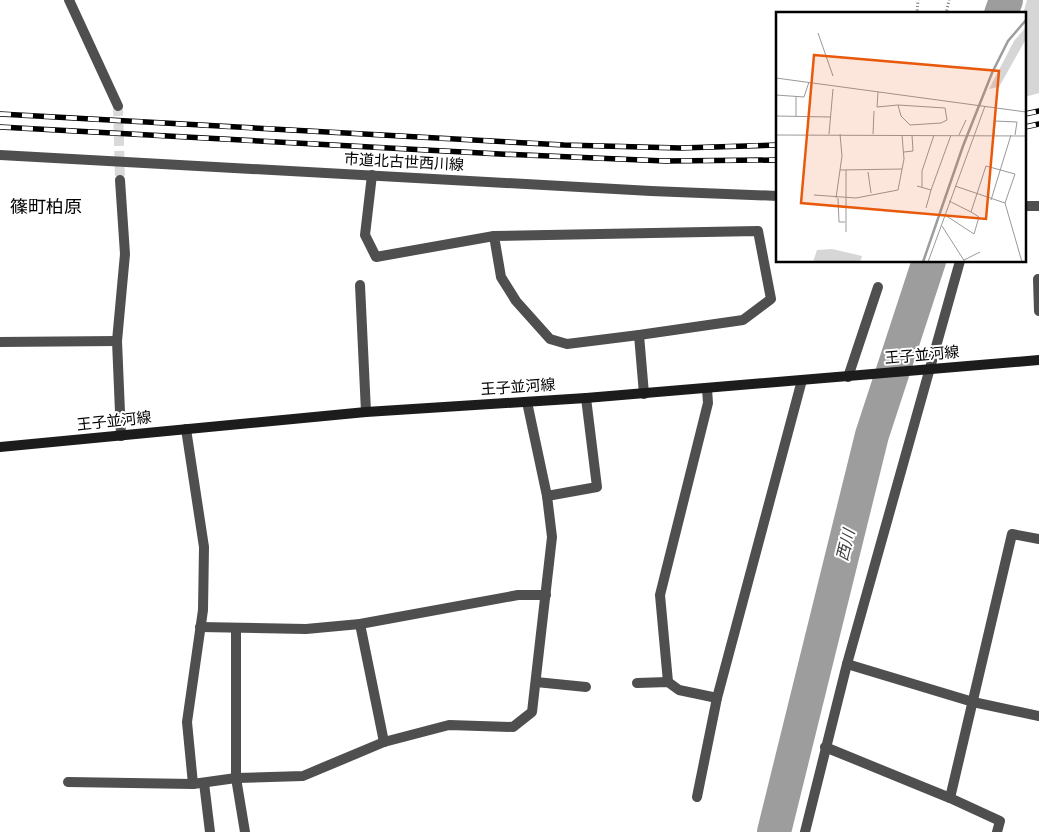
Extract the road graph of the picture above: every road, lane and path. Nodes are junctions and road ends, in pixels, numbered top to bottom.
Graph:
1 (69, 0) edge
2 (118, 106) tunnel mouth
3 (0, 155) edge
4 (372, 175) junction
5 (120, 180) tunnel mouth
6 (776, 196) edge
7 (1026, 206) edge
8 (1039, 206) edge
9 (494, 236) junction
10 (960, 262) edge
11 (1039, 279) edge
12 (360, 285) dead end
13 (878, 287) dead end
14 (1039, 311) edge
15 (639, 336) junction
16 (117, 341) junction
17 (0, 342) edge
18 (1039, 360) edge
19 (931, 370) junction
20 (848, 377) junction
21 (802, 380) junction
22 (708, 389) junction
23 (644, 394) junction
24 (586, 398) junction
25 (527, 402) junction
26 (366, 412) junction
27 (186, 429) junction
28 (120, 436) junction
29 (0, 447) edge
30 (547, 496) junction
31 (1039, 539) edge
32 (546, 595) junction
33 (360, 624) junction
34 (200, 627) junction
35 (236, 628) junction
36 (847, 664) junction
37 (536, 682) junction
38 (668, 682) junction
39 (637, 683) dead end
40 (586, 687) dead end
41 (717, 698) junction
42 (974, 702) junction
43 (1039, 716) edge
44 (384, 742) junction
45 (825, 747) junction
46 (236, 778) junction
47 (68, 782) dead end
48 (204, 783) junction
49 (193, 784) junction
50 (697, 796) dead end
51 (950, 798) junction
52 (807, 831) edge
53 (210, 832) edge
54 (245, 832) edge
55 (997, 832) edge

1 - 2 street
3 - 4 street, 市道北古世西川線
4 - 6 street, 市道北古世西川線
4 - 9 street
5 - 16 street
7 - 8 street
9 - 15 street
9 - 15 street
10 - 19 street
11 - 14 street
12 - 26 street
13 - 20 street
15 - 23 street
16 - 17 street
16 - 28 street
18 - 19 main road, 王子並河線
19 - 20 main road, 王子並河線
19 - 36 street
20 - 21 main road, 王子並河線
21 - 22 main road, 王子並河線
21 - 41 street
22 - 23 main road, 王子並河線
22 - 38 street
23 - 24 main road, 王子並河線
24 - 25 main road, 王子並河線
24 - 30 street
25 - 26 main road, 王子並河線
25 - 30 street
26 - 27 main road, 王子並河線
27 - 28 main road, 王子並河線
27 - 34 street
28 - 29 main road, 王子並河線
30 - 32 street
31 - 42 street
32 - 33 street
32 - 37 street
33 - 35 street
33 - 44 street
34 - 35 street
34 - 49 street
35 - 46 street
36 - 42 street
36 - 45 street
37 - 40 street
37 - 44 street
38 - 39 street
38 - 41 street
41 - 50 street
42 - 43 street
42 - 51 street
44 - 46 street
45 - 51 street
45 - 52 street
46 - 48 street
46 - 54 street
47 - 49 street
48 - 49 street
48 - 53 street
51 - 55 street

